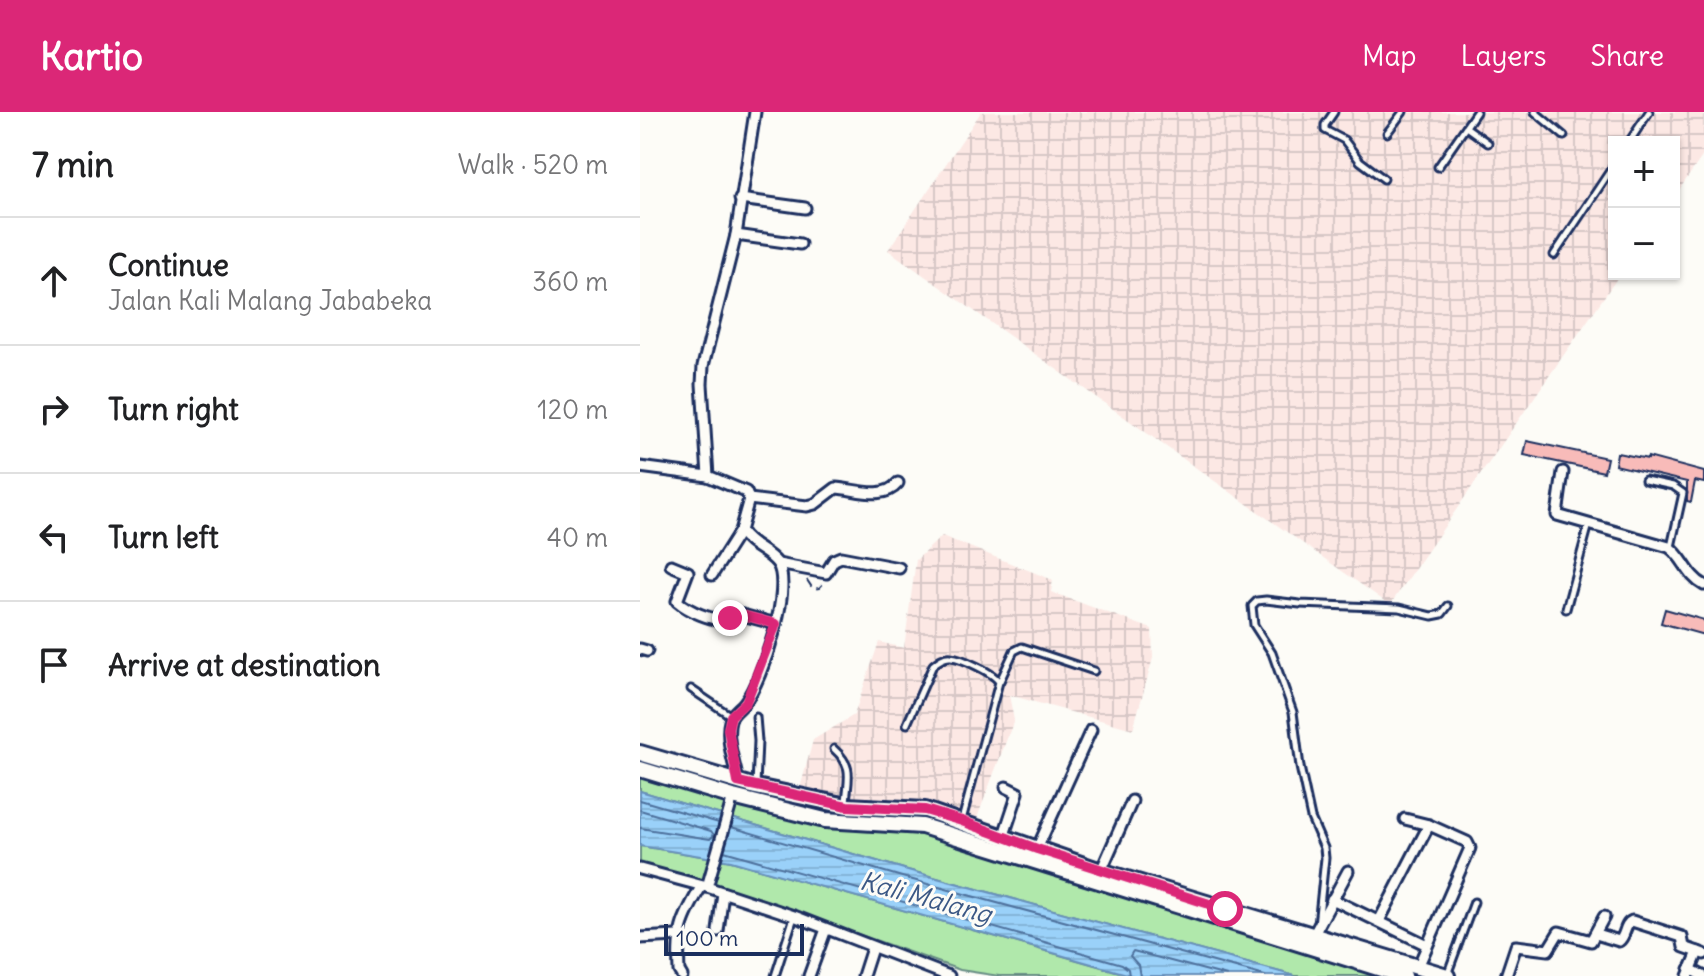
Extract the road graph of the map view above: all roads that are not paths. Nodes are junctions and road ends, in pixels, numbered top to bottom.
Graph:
1 (755, 112) edge
2 (1334, 112) edge
3 (1403, 112) edge
4 (1476, 112) edge
5 (1535, 112) edge
6 (1649, 112) edge
7 (1466, 127) junction
8 (1387, 133) dead end
9 (1564, 136) dead end
10 (1633, 136) edge
11 (1488, 143) dead end
12 (1438, 167) dead end
13 (1608, 174) edge
14 (1384, 179) dead end
15 (740, 199) junction
16 (805, 208) dead end
17 (736, 235) junction
18 (800, 244) dead end
19 (1554, 255) dead end
20 (640, 467) edge
21 (1563, 472) dead end
22 (708, 476) junction
23 (1645, 480) dead end
24 (898, 483) dead end
25 (749, 499) junction
26 (1589, 523) junction
27 (740, 531) junction
28 (1671, 548) junction
29 (778, 564) junction
30 (671, 565) dead end
31 (899, 568) dead end
32 (712, 575) dead end
33 (1704, 585) edge
34 (1448, 606) dead end
35 (1566, 609) dead end
36 (776, 624) junction
37 (1094, 671) dead end
38 (999, 682) junction
39 (691, 689) dead end
40 (731, 716) junction
41 (756, 717) dead end
42 (907, 724) dead end
43 (1091, 730) dead end
44 (834, 749) dead end
45 (640, 753) edge
46 (669, 761) junction
47 (640, 769) edge
48 (664, 777) junction
49 (738, 782) junction
50 (756, 787) junction
51 (1006, 787) dead end
52 (733, 797) junction
53 (1132, 801) dead end
54 (847, 806) junction
55 (1405, 819) dead end
56 (962, 821) junction
57 (1429, 825) junction
58 (957, 837) junction
59 (1003, 838) junction
60 (1037, 849) junction
61 (640, 869) edge
62 (1101, 871) junction
63 (1348, 871) dead end
64 (704, 887) junction
65 (723, 893) junction
66 (1332, 899) junction
67 (1474, 902) dead end
68 (794, 916) junction
69 (1604, 917) dead end
70 (1379, 921) junction
71 (826, 929) junction
72 (718, 931) dead end
73 (1316, 931) junction
74 (1596, 934) junction
75 (677, 936) junction
76 (640, 938) edge
77 (1427, 945) junction
78 (872, 948) junction
79 (1701, 953) edge
80 (1418, 967) junction
81 (929, 973) edge
82 (1689, 973) edge
83 (682, 976) edge
84 (775, 976) edge
85 (809, 976) edge
86 (863, 976) edge
87 (949, 976) edge
88 (1404, 976) edge
89 (1447, 976) edge
90 (1506, 976) edge
91 (1703, 976) edge

1 - 15 street
2 - 14 lane
3 - 8 lane
4 - 7 lane
5 - 9 lane
6 - 10 lane
7 - 11 lane
7 - 12 lane
13 - 19 lane
15 - 16 street
15 - 17 street
17 - 18 street
17 - 22 street
20 - 22 street
21 - 26 street
22 - 25 street
23 - 28 lane
24 - 25 street
25 - 27 street
26 - 28 street
26 - 35 lane
27 - 29 street
27 - 32 street
28 - 33 street
29 - 31 street
29 - 36 street
30 - 36 street
34 - 73 lane
36 - 40 street
37 - 38 lane
38 - 42 lane
38 - 56 lane
39 - 40 lane
40 - 49 street
41 - 50 lane
43 - 60 street
44 - 54 lane
45 - 46 main road
46 - 48 main road
46 - 49 main road
47 - 48 main road
48 - 52 main road
49 - 50 main road
50 - 54 main road
51 - 59 street
52 - 58 main road
52 - 64 street
53 - 62 street
54 - 56 main road
55 - 57 street
56 - 58 main road
56 - 59 main road
57 - 70 street
57 - 77 street
58 - 88 main road
59 - 60 main road
60 - 62 main road
61 - 64 street
62 - 73 main road
63 - 66 street
64 - 65 street
64 - 75 street
65 - 68 street
65 - 72 street
66 - 70 street
66 - 73 street
67 - 89 lane
68 - 71 street
68 - 84 lane
69 - 74 street
70 - 77 street
71 - 78 street
71 - 85 street
73 - 80 main road
74 - 79 street
74 - 90 street
75 - 76 street
75 - 83 street
77 - 80 street
78 - 81 street
78 - 86 street
79 - 82 street
80 - 89 main road
81 - 87 street
82 - 91 street

